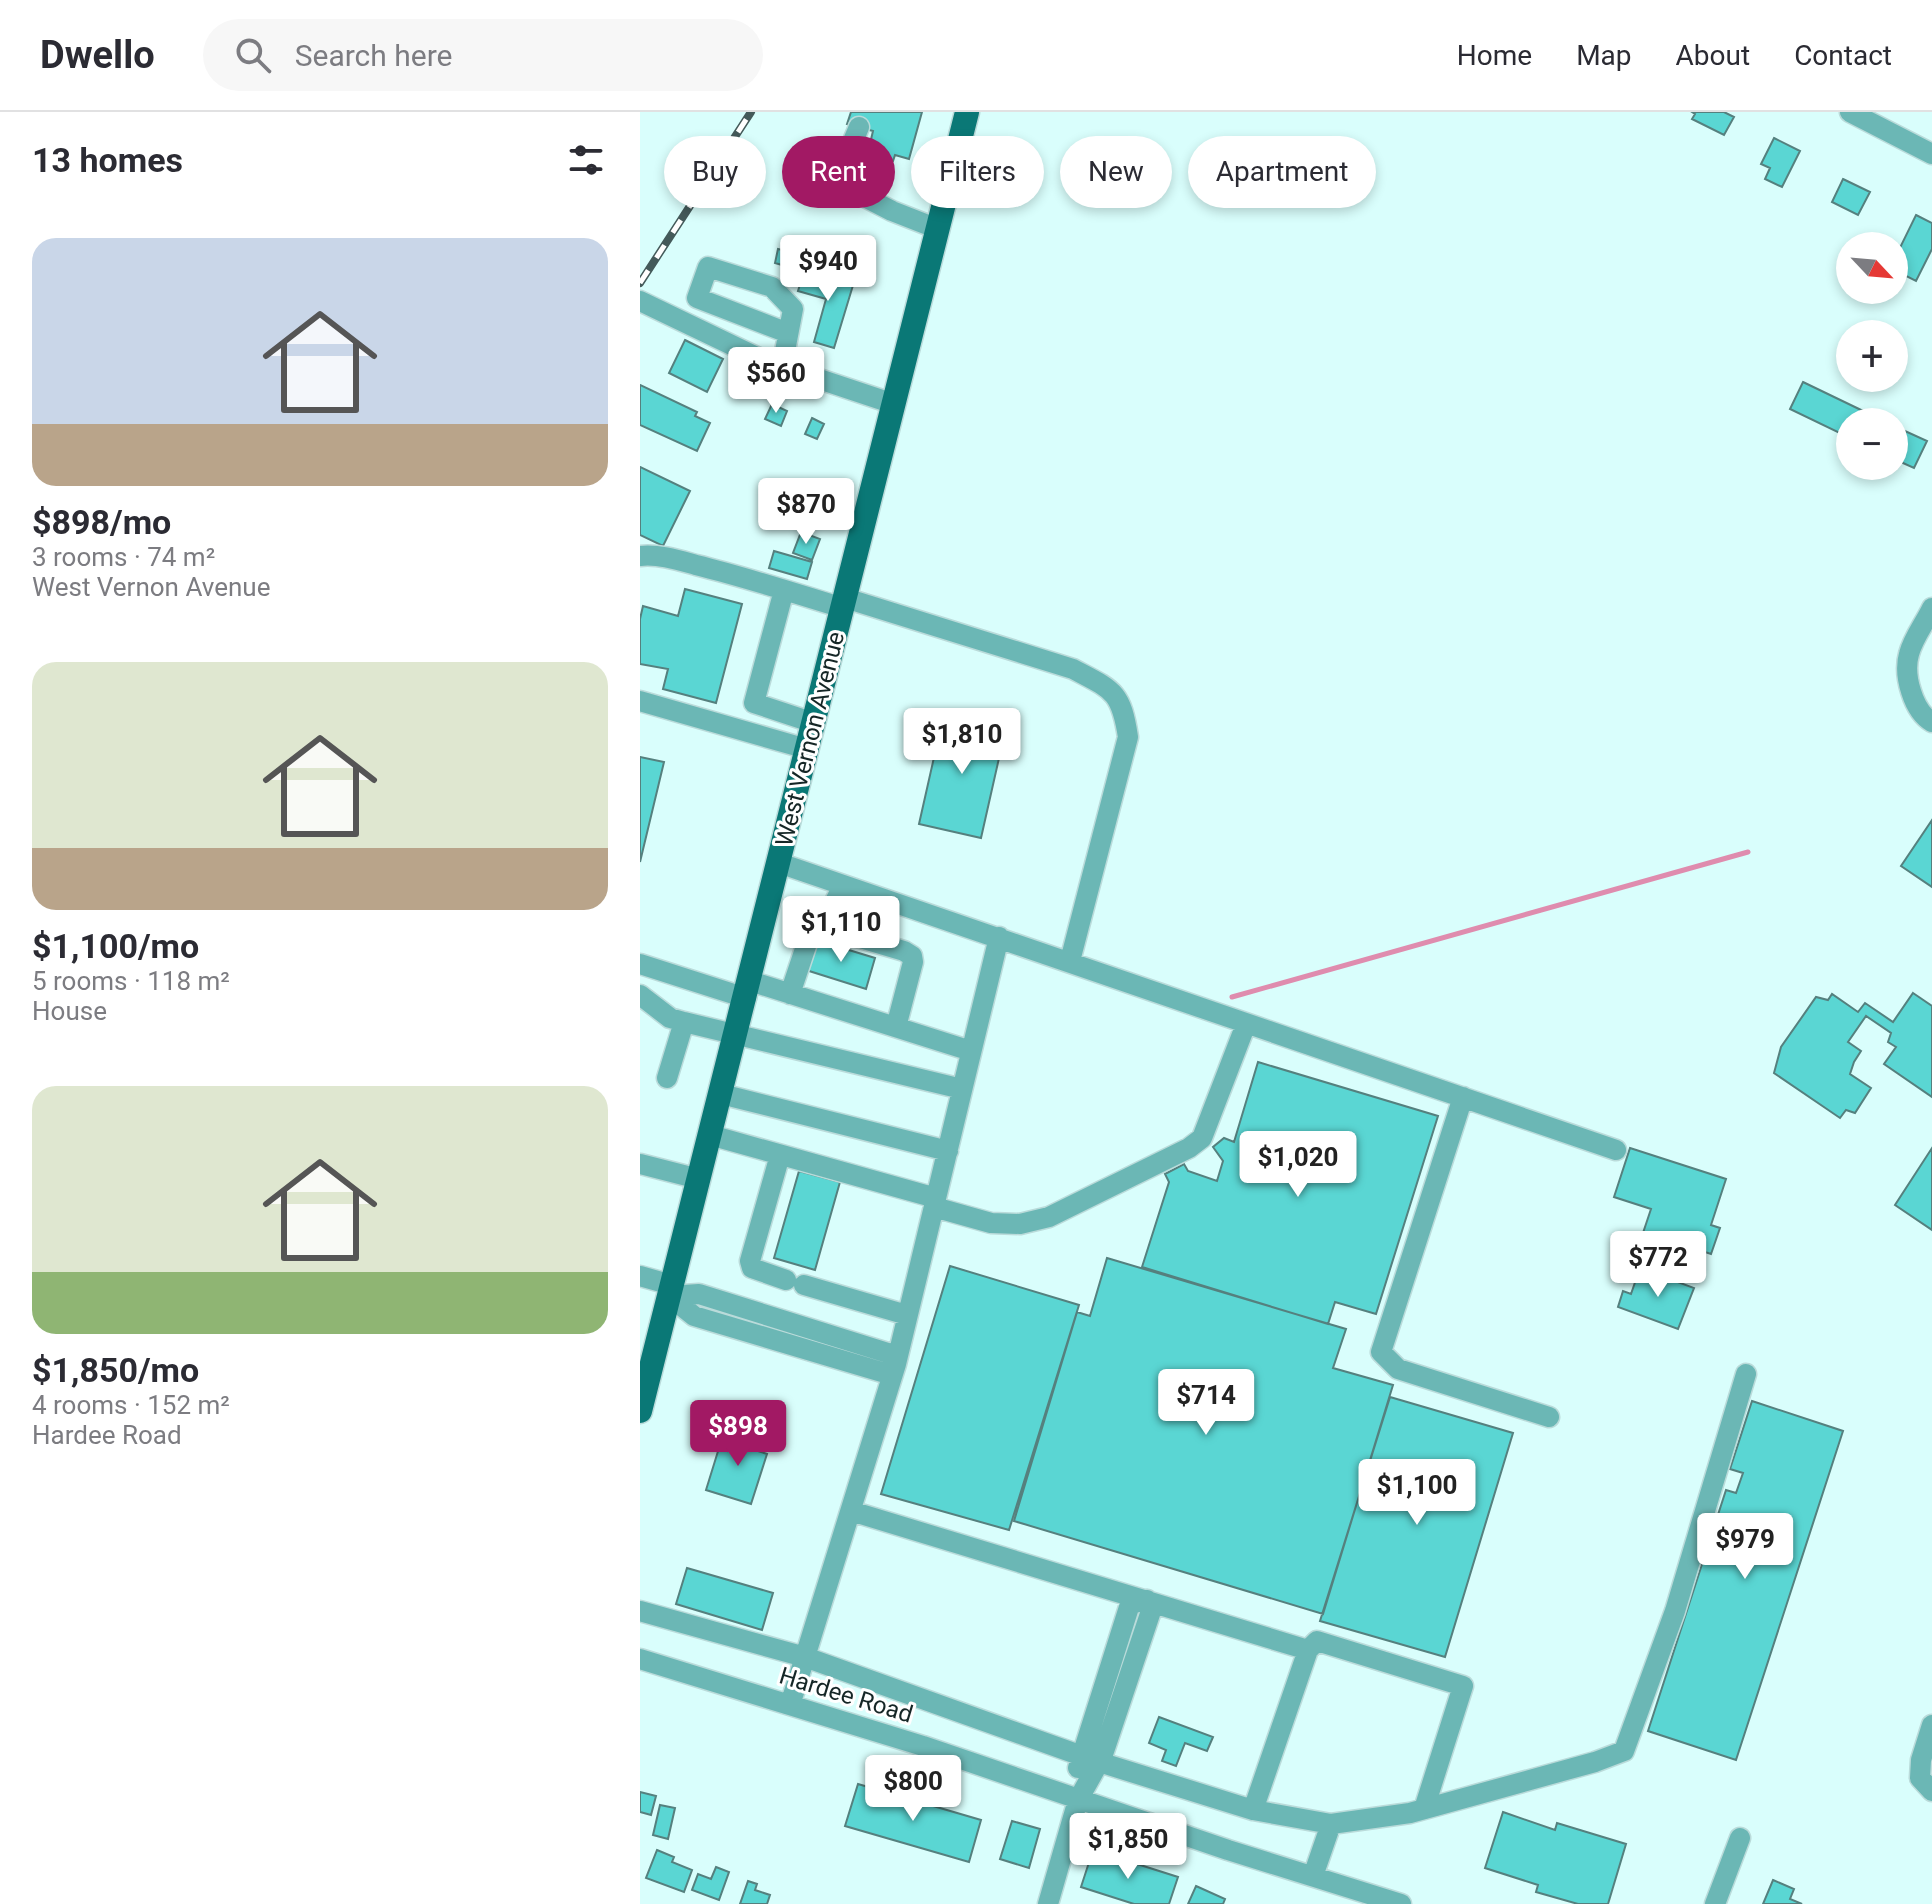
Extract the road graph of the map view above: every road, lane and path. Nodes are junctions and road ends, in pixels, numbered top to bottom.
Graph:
1 (967, 112) edge
2 (1850, 112) edge
3 (859, 127) dead end
4 (1932, 154) edge
5 (938, 229) junction
6 (640, 301) edge
7 (788, 333) junction
8 (782, 367) junction
9 (894, 404) junction
10 (640, 556) edge
11 (784, 590) junction
12 (844, 603) junction
13 (1932, 608) edge
14 (640, 701) edge
15 (1932, 722) edge
16 (814, 723) junction
17 (807, 749) junction
18 (779, 863) junction
19 (843, 885) junction
20 (823, 927) junction
21 (999, 937) junction
22 (1070, 961) junction
23 (640, 964) edge
24 (748, 990) junction
25 (790, 994) junction
26 (640, 996) edge
27 (684, 1022) junction
28 (1246, 1024) junction
29 (896, 1027) junction
30 (736, 1036) junction
31 (971, 1051) junction
32 (667, 1078) dead end
33 (962, 1089) junction
34 (721, 1094) junction
35 (1463, 1097) junction
36 (710, 1135) junction
37 (1616, 1150) dead end
38 (948, 1151) junction
39 (780, 1155) junction
40 (640, 1164) edge
41 (699, 1179) junction
42 (935, 1203) junction
43 (640, 1276) edge
44 (670, 1290) junction
45 (907, 1315) junction
46 (646, 1359) edge
47 (896, 1364) junction
48 (1746, 1374) dead end
49 (641, 1400) edge
50 (1549, 1417) dead end
51 (851, 1511) junction
52 (1147, 1600) junction
53 (640, 1611) edge
54 (1308, 1650) junction
55 (805, 1657) junction
56 (640, 1659) edge
57 (790, 1705) junction
58 (1932, 1725) edge
59 (1090, 1758) junction
60 (1932, 1791) edge
61 (1078, 1800) junction
62 (1424, 1809) junction
63 (1253, 1810) junction
64 (1331, 1824) junction
65 (1740, 1838) dead end
66 (1313, 1876) junction
67 (1048, 1904) edge
68 (1401, 1904) edge
69 (1715, 1904) edge

1 - 5 main road, West Vernon Avenue
2 - 4 street
3 - 5 street
5 - 9 main road, West Vernon Avenue
6 - 8 street
7 - 7 street
7 - 8 street
8 - 9 street
9 - 12 main road, West Vernon Avenue
10 - 11 street
11 - 12 street
11 - 16 street
12 - 16 main road, West Vernon Avenue
12 - 22 street
13 - 15 street
14 - 17 street
16 - 17 main road, West Vernon Avenue
17 - 18 main road, West Vernon Avenue
18 - 19 street
18 - 24 main road, West Vernon Avenue
19 - 20 street
19 - 21 street
20 - 25 street
20 - 29 street
21 - 22 street
21 - 31 street
22 - 28 street
23 - 24 street
24 - 25 street
24 - 30 main road, West Vernon Avenue
25 - 29 street
26 - 27 street
27 - 30 street
27 - 32 street
28 - 35 street
28 - 42 street
29 - 31 street
30 - 33 street
30 - 34 main road, West Vernon Avenue
31 - 33 street
33 - 38 street
34 - 36 main road, West Vernon Avenue
34 - 38 street
35 - 37 street
35 - 50 street
36 - 39 street
36 - 41 main road, West Vernon Avenue
38 - 42 street
39 - 42 street
39 - 45 street
40 - 41 street
41 - 44 main road, West Vernon Avenue
42 - 45 street
43 - 44 street
44 - 46 main road, West Vernon Avenue
44 - 47 street
45 - 47 street
46 - 49 main road, West Vernon Avenue
47 - 51 street
48 - 62 street
51 - 52 street
51 - 55 street
52 - 54 street
52 - 59 street
53 - 55 street
54 - 62 street
54 - 63 street
55 - 57 street
55 - 59 street
56 - 57 street, Hardee Road
57 - 61 street, Hardee Road
58 - 60 street
59 - 61 street
59 - 63 street
61 - 66 street, Hardee Road
61 - 67 street
62 - 64 street
63 - 64 street
64 - 66 street
65 - 69 street
66 - 68 street, Hardee Road

